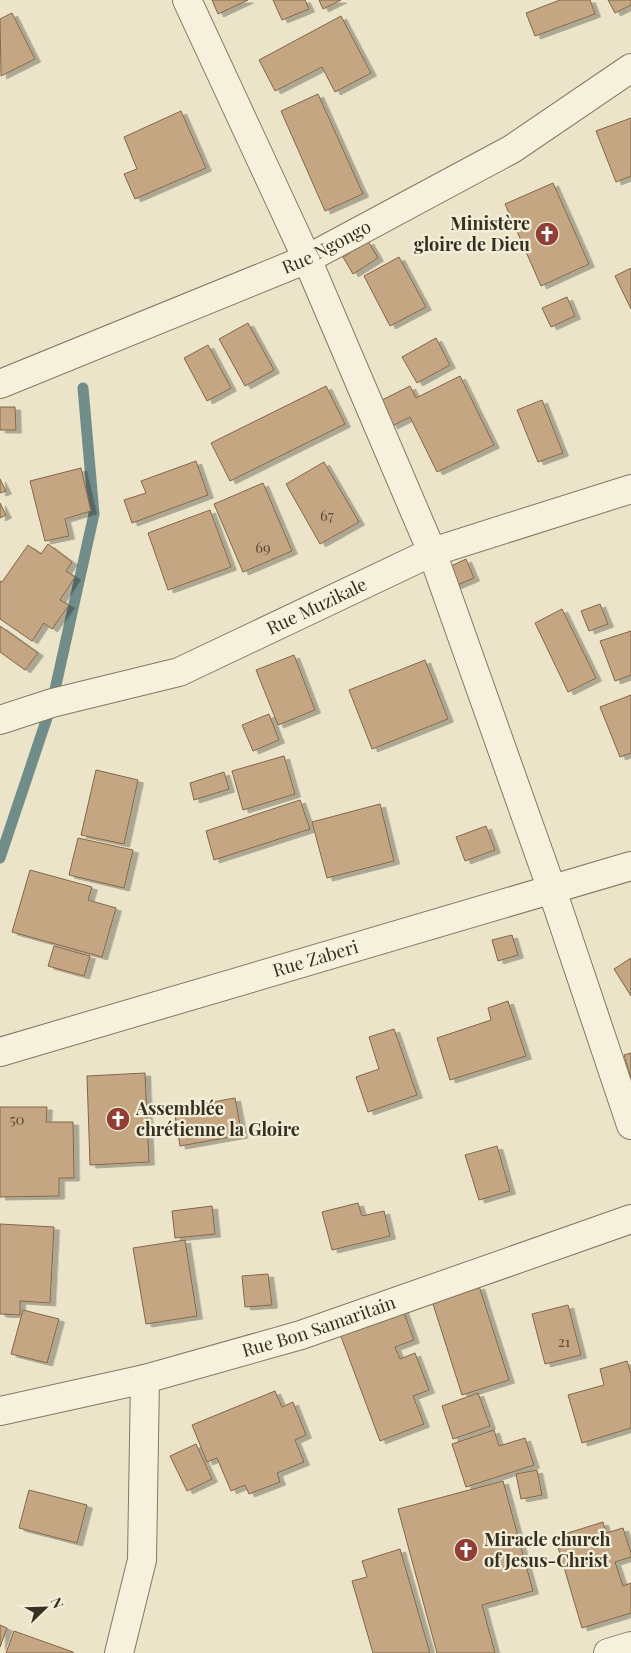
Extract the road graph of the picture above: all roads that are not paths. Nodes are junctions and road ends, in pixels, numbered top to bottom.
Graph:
1 (187, 0) edge
2 (631, 68) edge
3 (307, 259) junction
4 (0, 384) edge
5 (631, 489) edge
6 (432, 552) junction
7 (0, 720) edge
8 (631, 866) edge
9 (552, 890) junction
10 (0, 1052) edge
11 (631, 1125) edge
12 (631, 1219) edge
13 (145, 1379) junction
14 (0, 1410) edge
15 (631, 1646) edge
16 (119, 1653) edge
17 (608, 1653) edge

1 - 3 street
2 - 3 street, Rue Ngongo
3 - 4 street, Rue Ngongo
3 - 6 street
5 - 6 street, Rue Muzikale
6 - 7 street, Rue Muzikale
6 - 9 street
8 - 9 street, Rue Zaberi
9 - 10 street, Rue Zaberi
9 - 11 street
12 - 13 street, Rue Bon Samaritain
13 - 14 street, Rue Bon Samaritain
13 - 16 street
15 - 17 street

